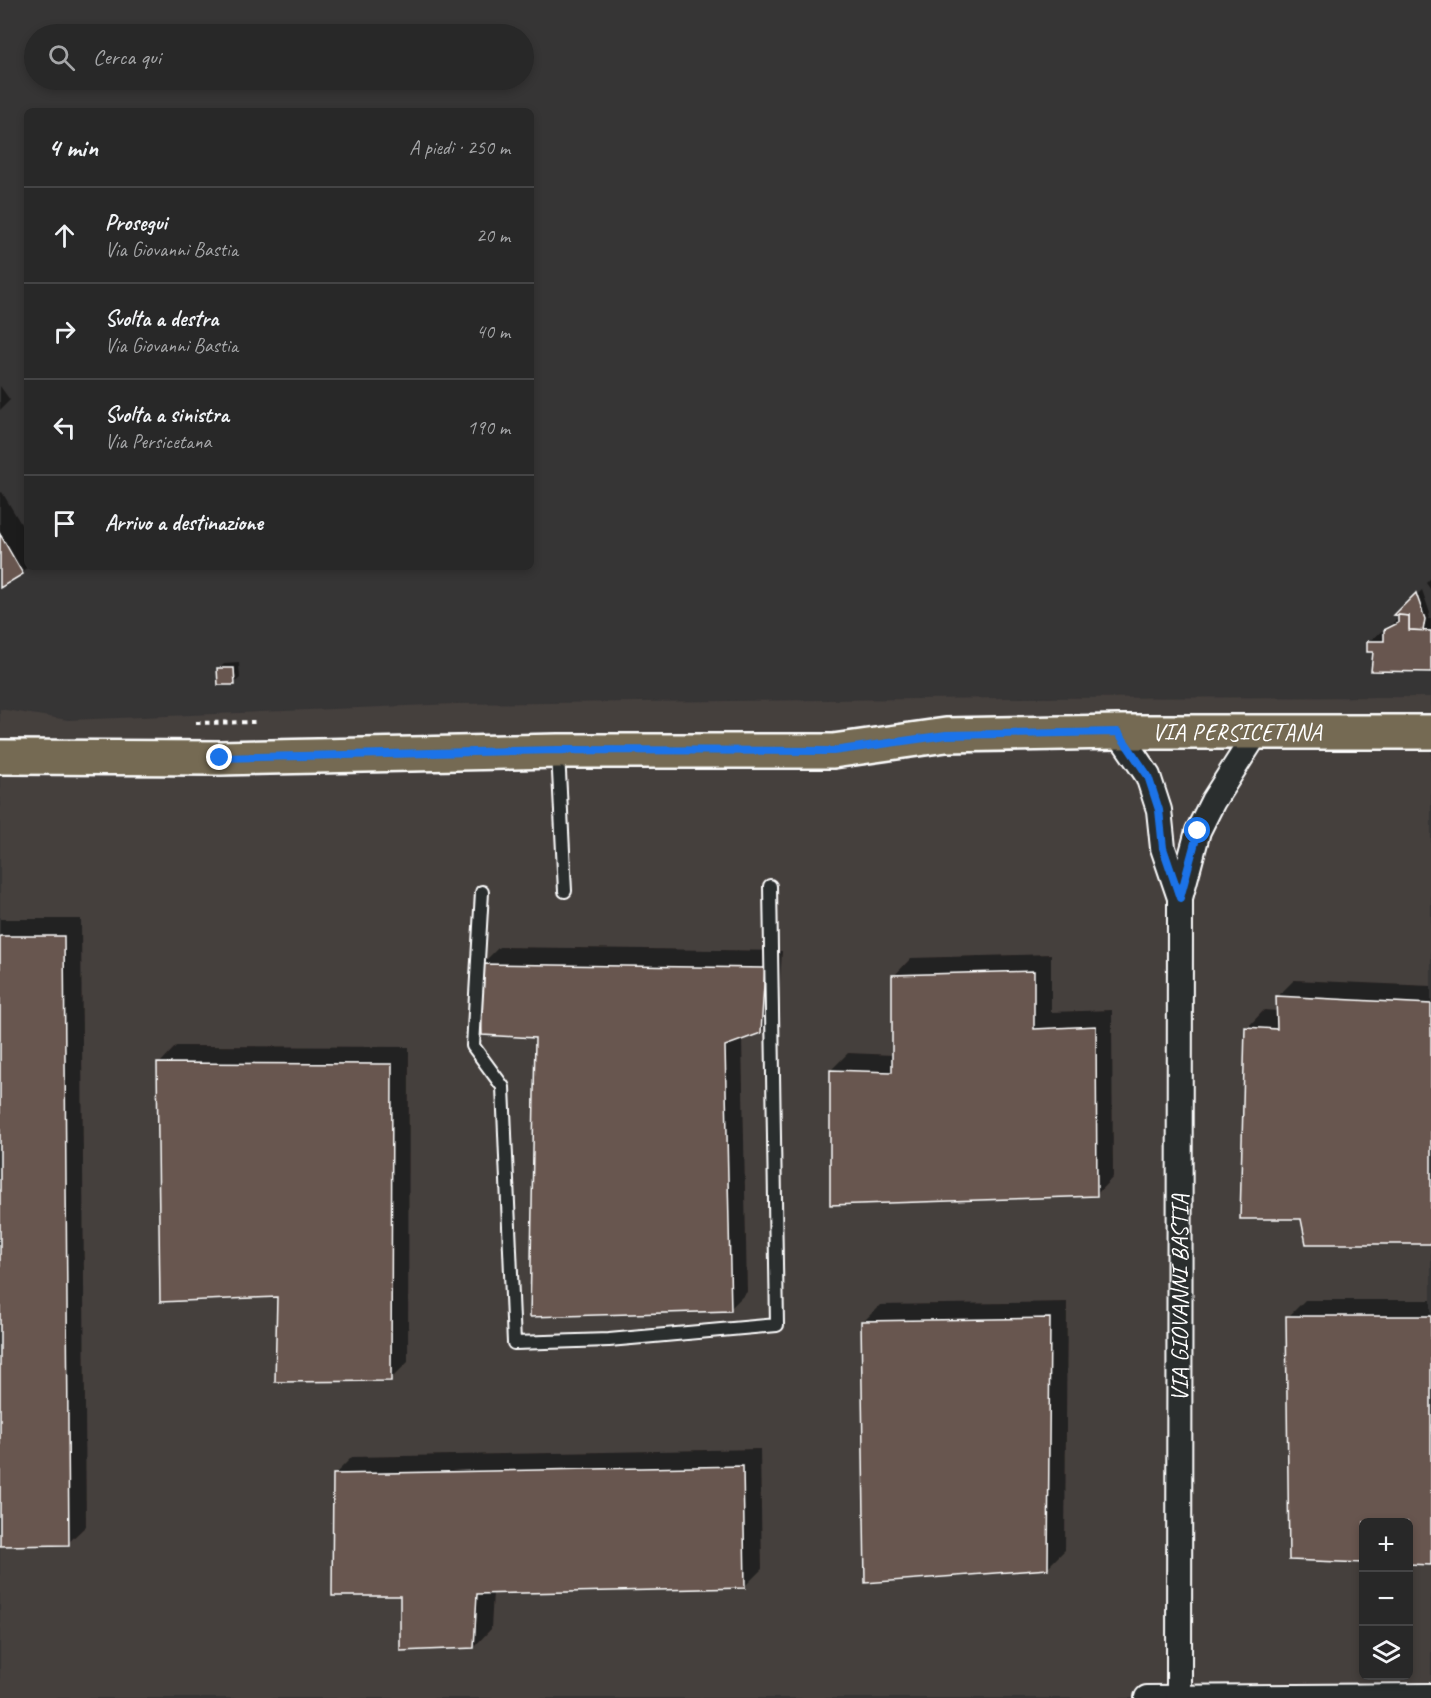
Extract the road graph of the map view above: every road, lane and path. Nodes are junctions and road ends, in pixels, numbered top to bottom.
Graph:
1 (1118, 732) junction
2 (1257, 732) junction
3 (1431, 732) edge
4 (558, 750) junction
5 (0, 758) edge
6 (770, 886) dead end
7 (565, 891) dead end
8 (482, 892) dead end
9 (1180, 898) junction
10 (1431, 1696) edge
11 (1147, 1698) edge
12 (1179, 1698) edge

1 - 2 main road, VIA PERSICETANA
1 - 4 main road, VIA PERSICETANA
1 - 9 street, VIA GIOVANNI BASTIA
2 - 3 main road, VIA PERSICETANA
2 - 9 street, VIA GIOVANNI BASTIA
4 - 5 main road, VIA PERSICETANA
4 - 7 lane
6 - 8 lane
9 - 12 street, VIA GIOVANNI BASTIA
10 - 12 street
11 - 12 street

